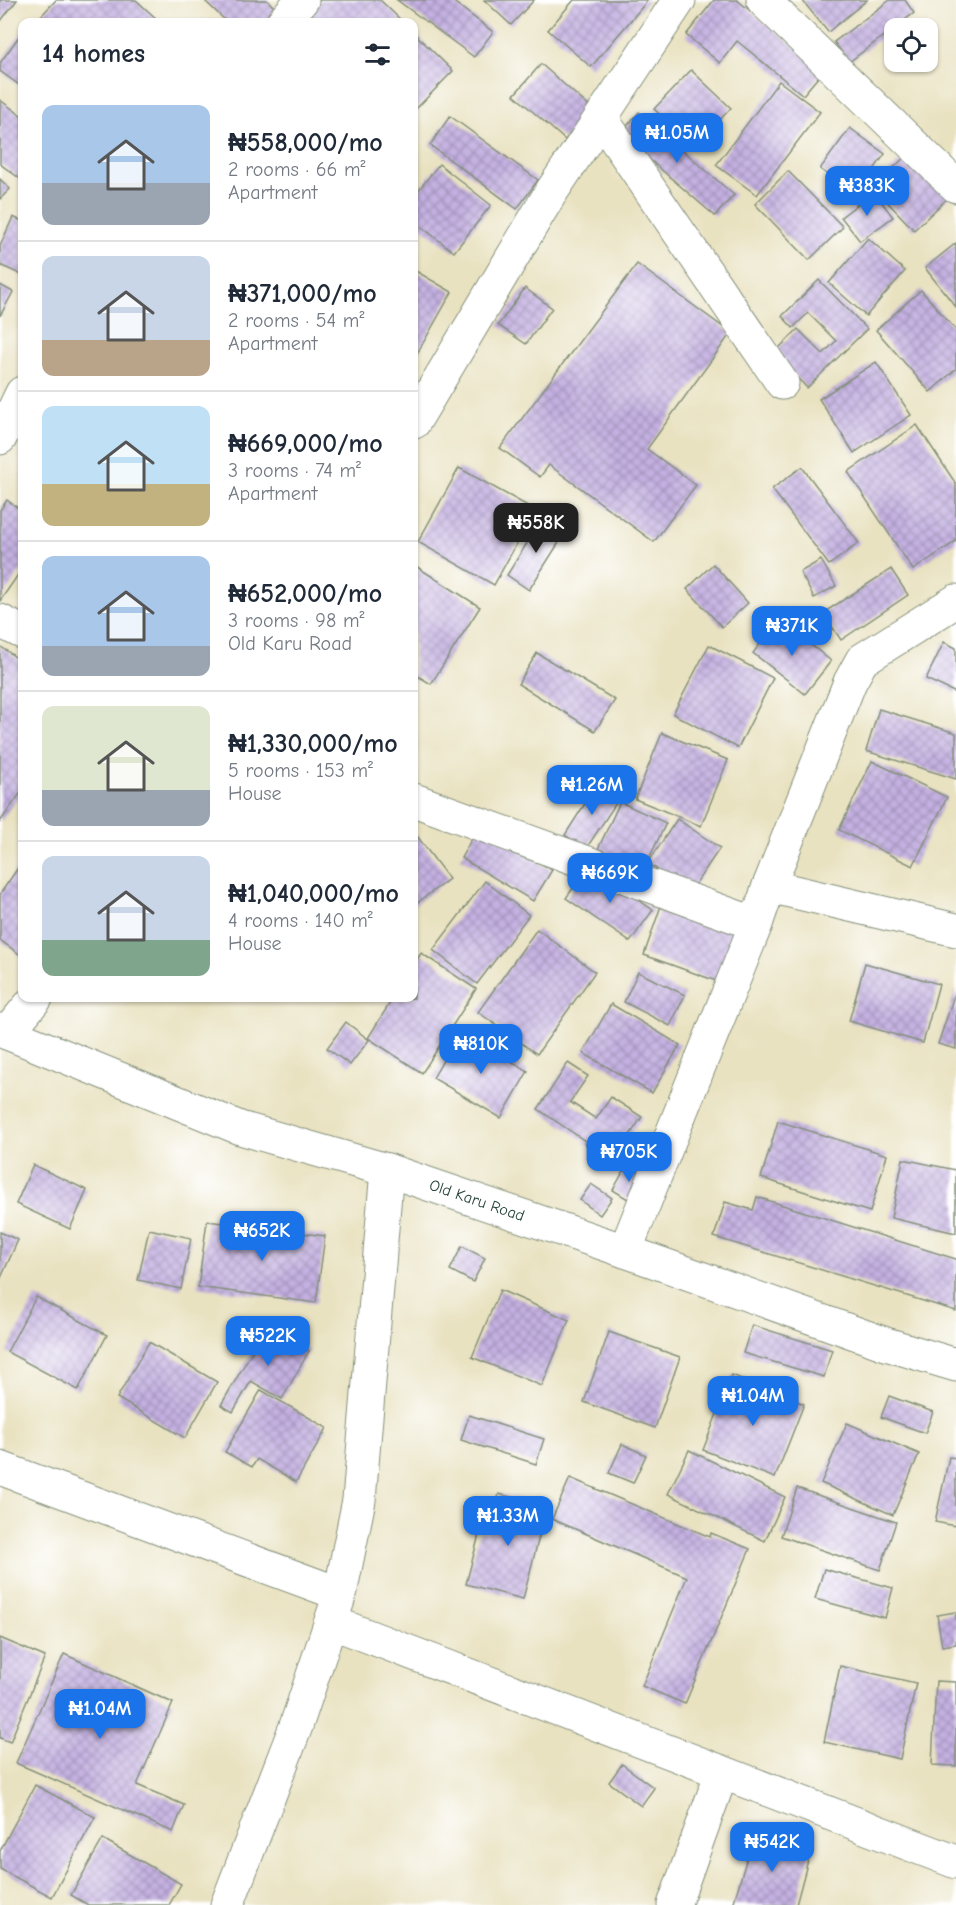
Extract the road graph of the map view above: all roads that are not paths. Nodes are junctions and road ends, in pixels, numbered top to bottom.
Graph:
1 (302, 0) edge
2 (679, 0) edge
3 (763, 0) edge
4 (286, 18) edge
5 (601, 118) junction
6 (956, 186) edge
7 (782, 383) dead end
8 (18, 401) edge
9 (418, 416) edge
10 (0, 438) edge
11 (956, 601) edge
12 (0, 621) edge
13 (18, 630) edge
14 (418, 801) edge
15 (769, 886) junction
16 (756, 924) junction
17 (956, 930) edge
18 (32, 1002) edge
19 (4, 1032) edge
20 (387, 1170) junction
21 (625, 1251) junction
22 (956, 1365) edge
23 (0, 1468) edge
24 (336, 1608) junction
25 (722, 1772) junction
26 (956, 1862) edge
27 (227, 1905) edge
28 (674, 1905) edge

1 - 4 street
2 - 5 street
3 - 6 street
5 - 7 street
5 - 9 street
8 - 10 street
11 - 15 street
12 - 13 street
14 - 16 street
15 - 16 street
15 - 17 street
16 - 21 street
18 - 19 street
19 - 20 street, Old Karu Road
20 - 21 street, Old Karu Road
20 - 24 street
21 - 22 street, Old Karu Road
23 - 24 street
24 - 25 street
24 - 27 street
25 - 26 street
25 - 28 street

